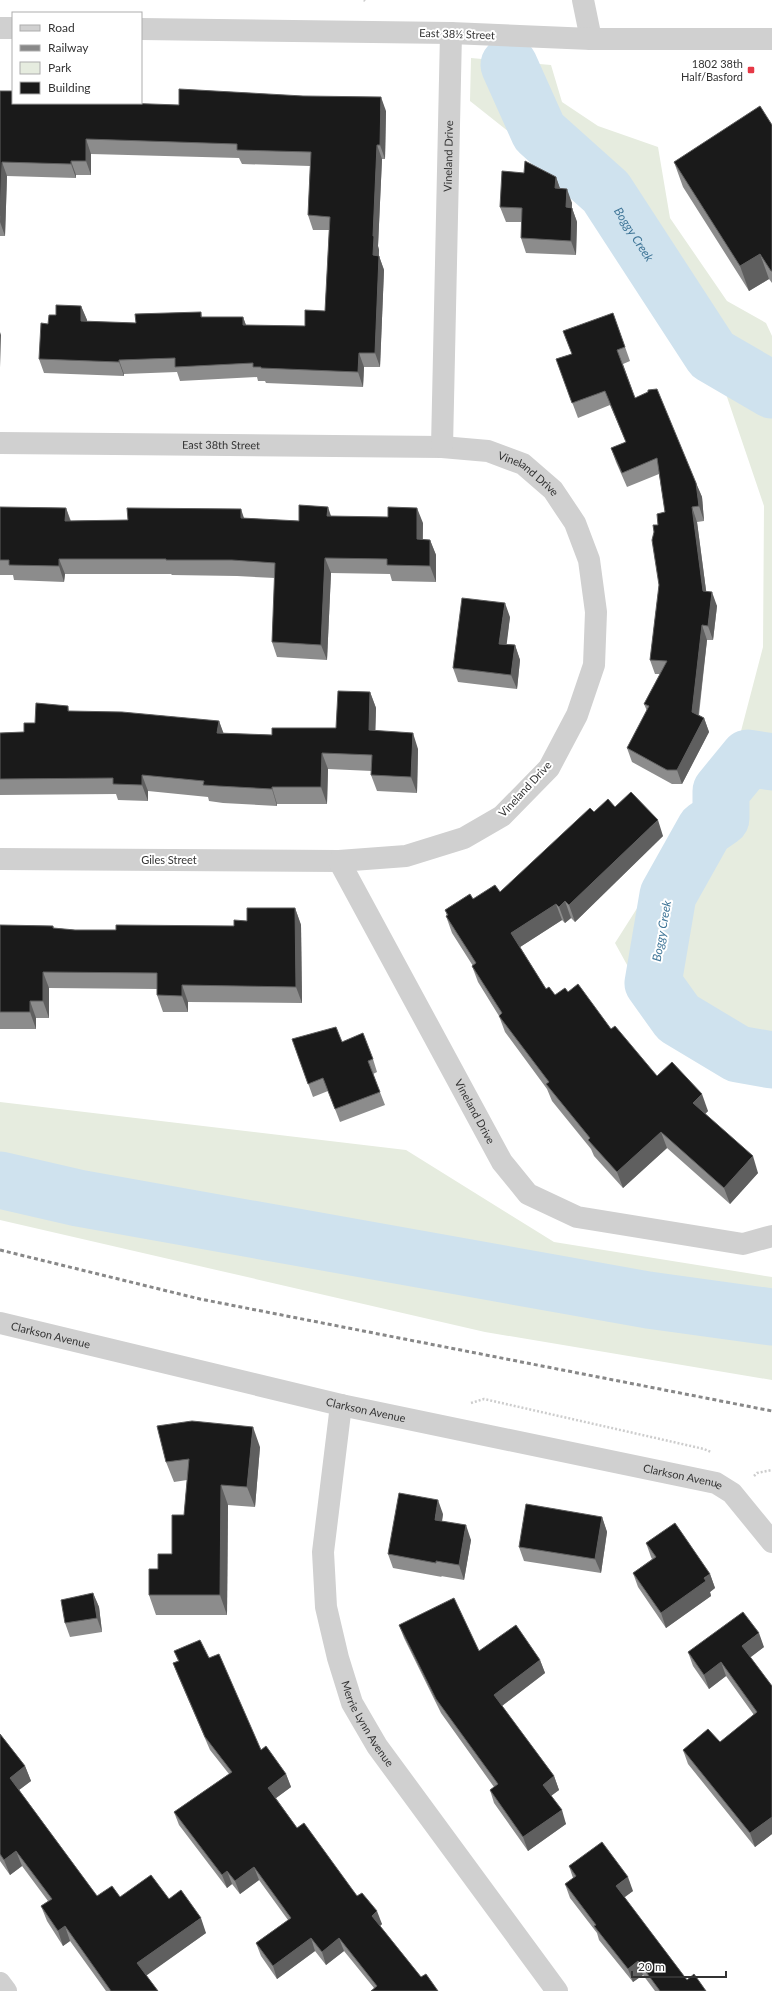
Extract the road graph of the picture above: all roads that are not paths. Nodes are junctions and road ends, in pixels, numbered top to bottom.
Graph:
1 (583, 0) edge
2 (0, 28) edge
3 (12, 28) edge
4 (142, 29) edge
5 (451, 33) junction
6 (591, 39) junction
7 (772, 39) edge
8 (0, 443) edge
9 (442, 447) junction
10 (0, 859) edge
11 (339, 861) junction
12 (772, 1236) edge
13 (0, 1323) edge
14 (341, 1405) junction
15 (772, 1542) edge
16 (0, 1983) edge
17 (6, 1991) edge
18 (557, 1991) edge

1 - 6 street
2 - 3 street
4 - 5 street, East 38½ Street
5 - 6 street, East 38½ Street
5 - 9 street, Vineland Drive
6 - 7 street, East 38½ Street
8 - 9 street, East 38th Street
9 - 11 street, Vineland Drive
10 - 11 street, Giles Street
11 - 12 street, Vineland Drive
13 - 14 street, Clarkson Avenue
14 - 15 street, Clarkson Avenue
14 - 18 street, Merrie Lynn Avenue
16 - 17 street

